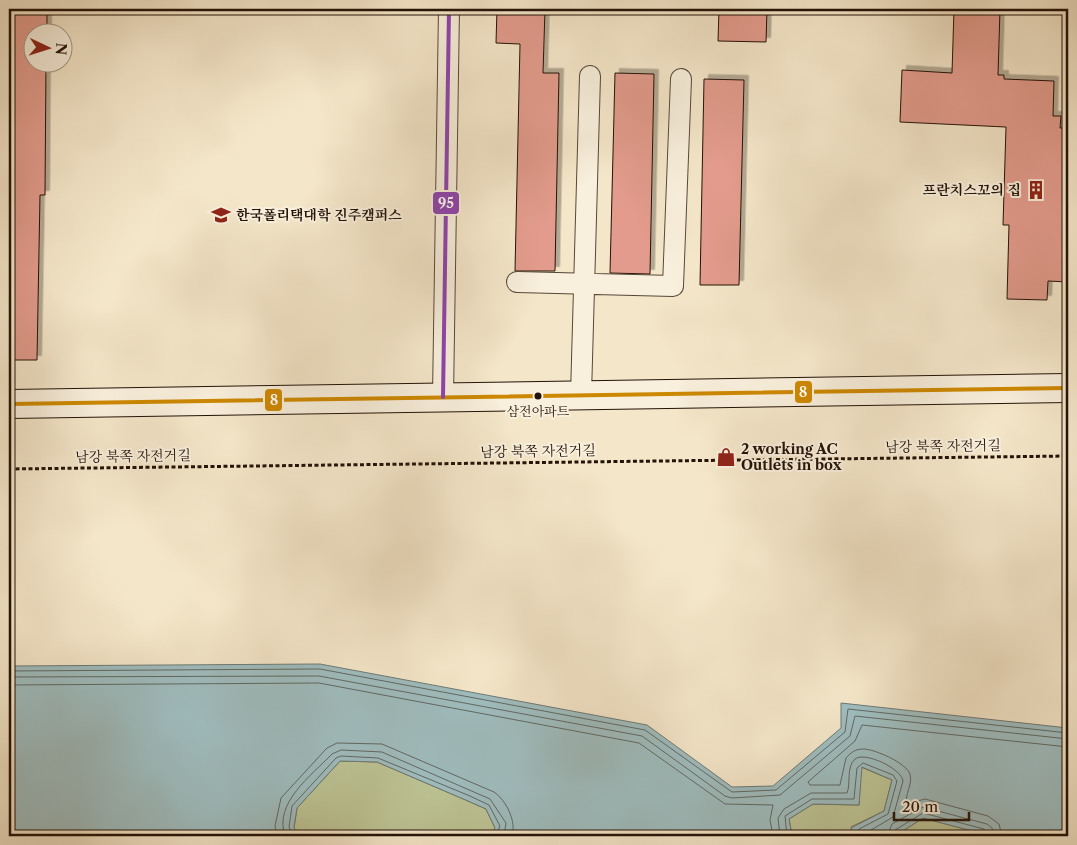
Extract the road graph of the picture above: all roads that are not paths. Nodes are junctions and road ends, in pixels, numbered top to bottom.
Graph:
1 (449, 9) edge
2 (590, 76) dead end
3 (681, 80) dead end
4 (517, 282) dead end
5 (583, 284) junction
6 (1068, 388) edge
7 (581, 395) junction
8 (443, 397) junction
9 (9, 404) edge

1 - 8 street
2 - 5 street
3 - 5 street
4 - 5 street
5 - 7 street
6 - 7 street
7 - 8 street
8 - 9 street

